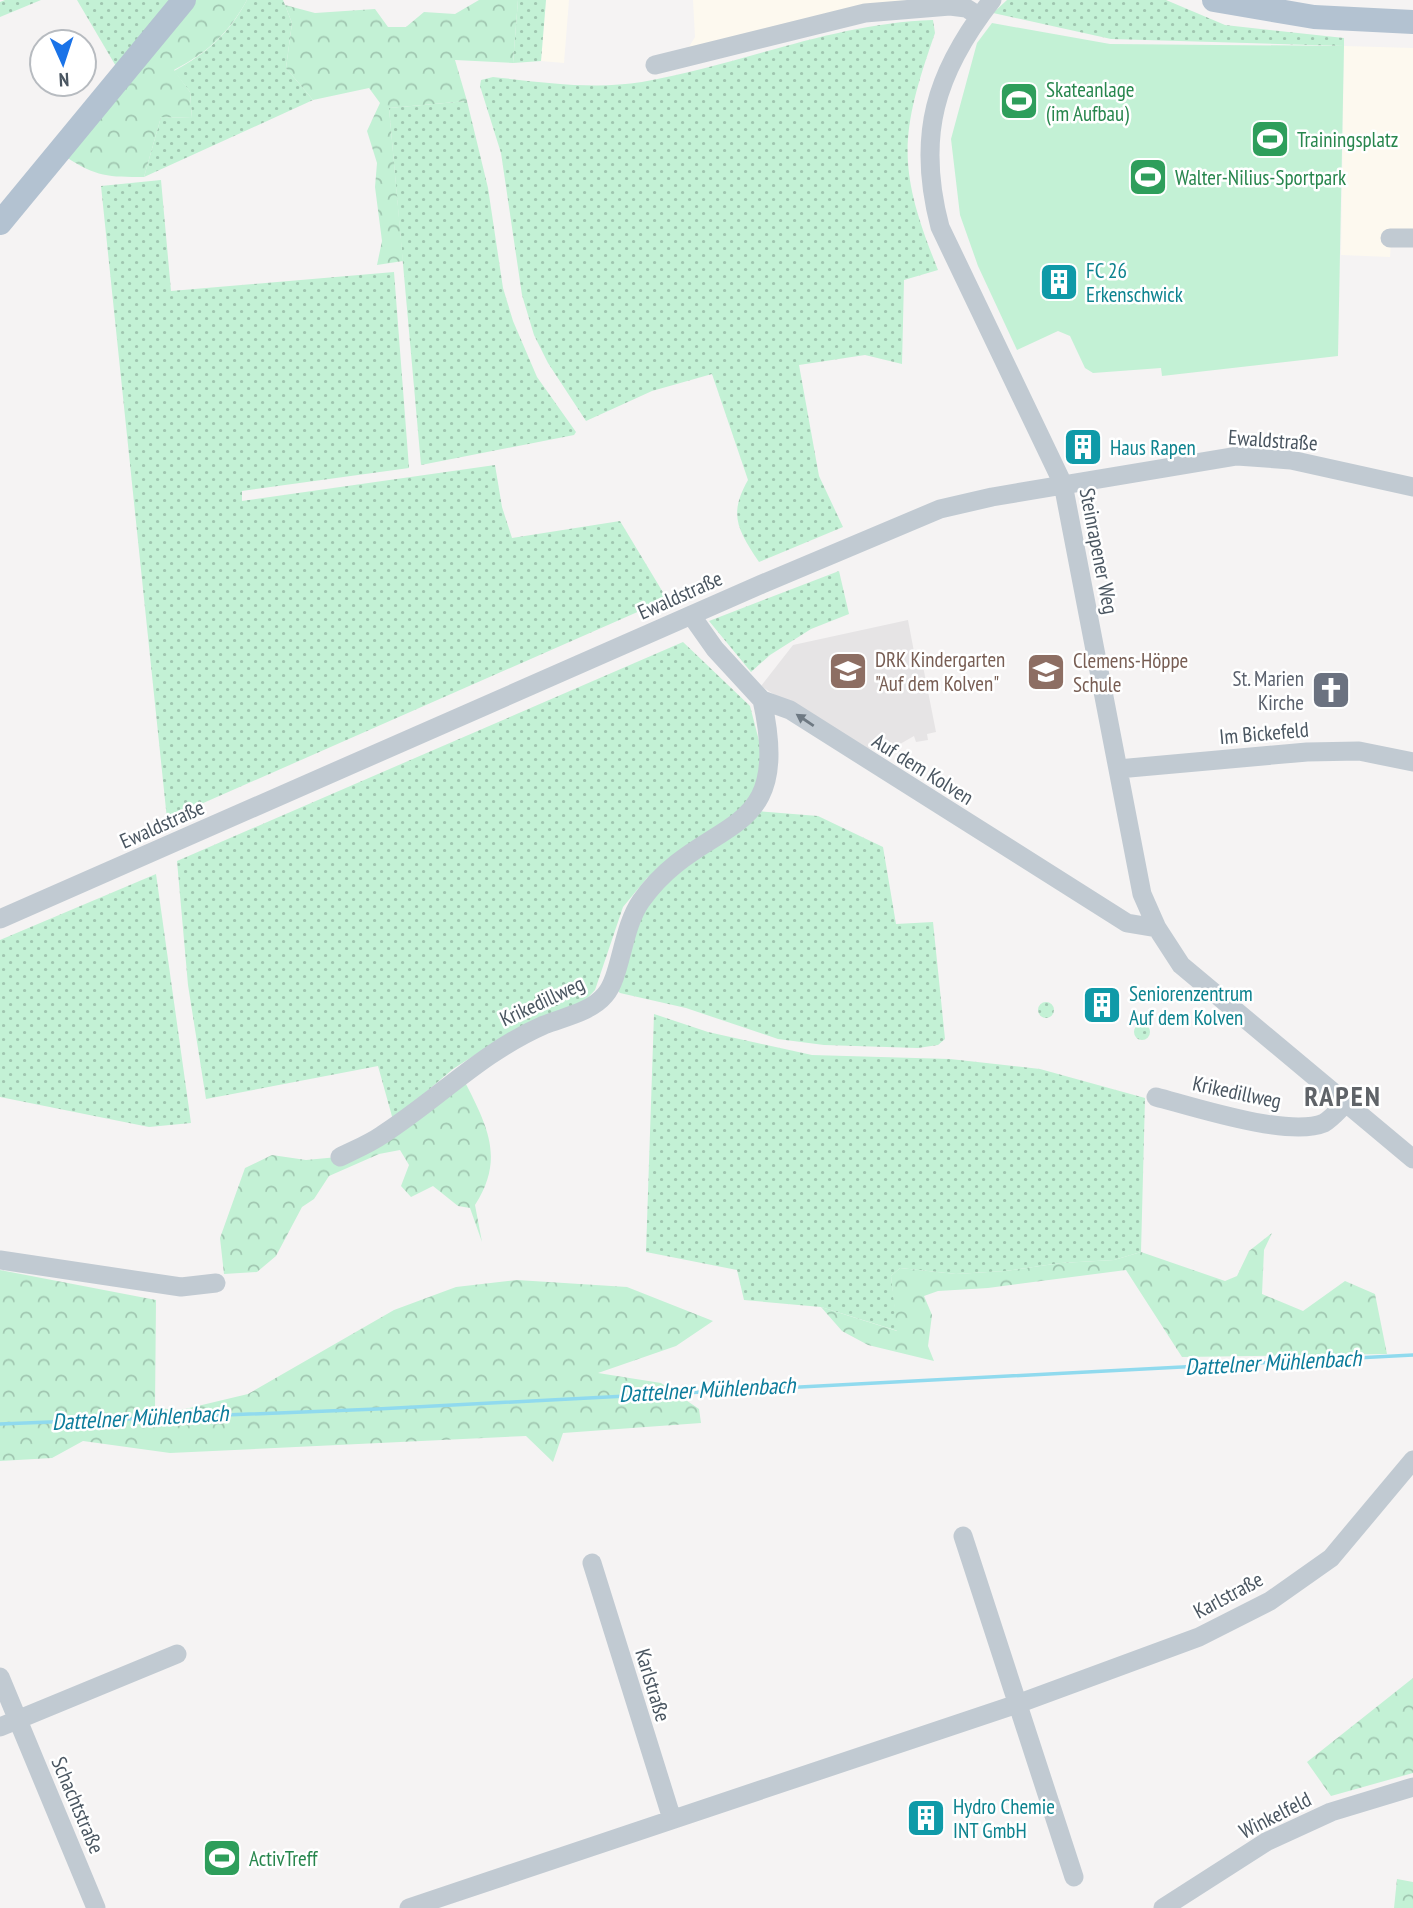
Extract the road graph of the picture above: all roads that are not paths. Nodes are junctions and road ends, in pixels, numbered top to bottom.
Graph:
1 (184, 0) edge
2 (992, 0) edge
3 (1214, 0) edge
4 (979, 16) junction
5 (1413, 22) edge
6 (656, 65) dead end
7 (0, 223) edge
8 (1390, 238) dead end
9 (1413, 238) edge
10 (1063, 484) junction
11 (1413, 487) edge
12 (691, 615) junction
13 (762, 700) junction
14 (1413, 762) edge
15 (1118, 769) junction
16 (0, 919) edge
17 (1157, 928) junction
18 (1156, 1097) dead end
19 (1345, 1105) junction
20 (340, 1157) dead end
21 (1413, 1159) edge
22 (0, 1260) edge
23 (216, 1283) dead end
24 (1413, 1460) edge
25 (963, 1536) dead end
26 (592, 1563) dead end
27 (177, 1654) dead end
28 (0, 1677) edge
29 (1020, 1703) junction
30 (9, 1723) edge
31 (1413, 1787) edge
32 (672, 1819) junction
33 (1074, 1877) dead end
34 (435, 1904) edge
35 (1169, 1906) edge
36 (96, 1908) edge
37 (409, 1908) edge

1 - 7 main road
2 - 4 street, Steinrapener Weg
3 - 5 main road
4 - 6 street
4 - 10 street, Steinrapener Weg
8 - 9 street
10 - 11 street, Ewaldstraße
10 - 12 street, Ewaldstraße
10 - 15 street, Steinrapener Weg
12 - 13 street, Auf dem Kolven
12 - 16 street, Ewaldstraße
17 -> 13 street, Auf dem Kolven
13 - 20 street, Krikedillweg
14 - 15 street, Im Bickefeld
15 - 17 street, Steinrapener Weg
17 - 19 street, Steinrapener Weg
18 - 19 street, Krikedillweg
19 - 21 street, Steinrapener Weg
22 - 23 street
24 - 29 street, Karlstraße
25 - 29 street
26 - 32 street, Karlstraße
27 - 30 street
28 - 30 street, Schachtstraße
29 - 32 street, Karlstraße
29 - 33 street
30 - 36 street, Schachtstraße
31 - 35 street, Winkelfeld
32 - 34 street, Karlstraße
34 - 37 street, Karlstraße

